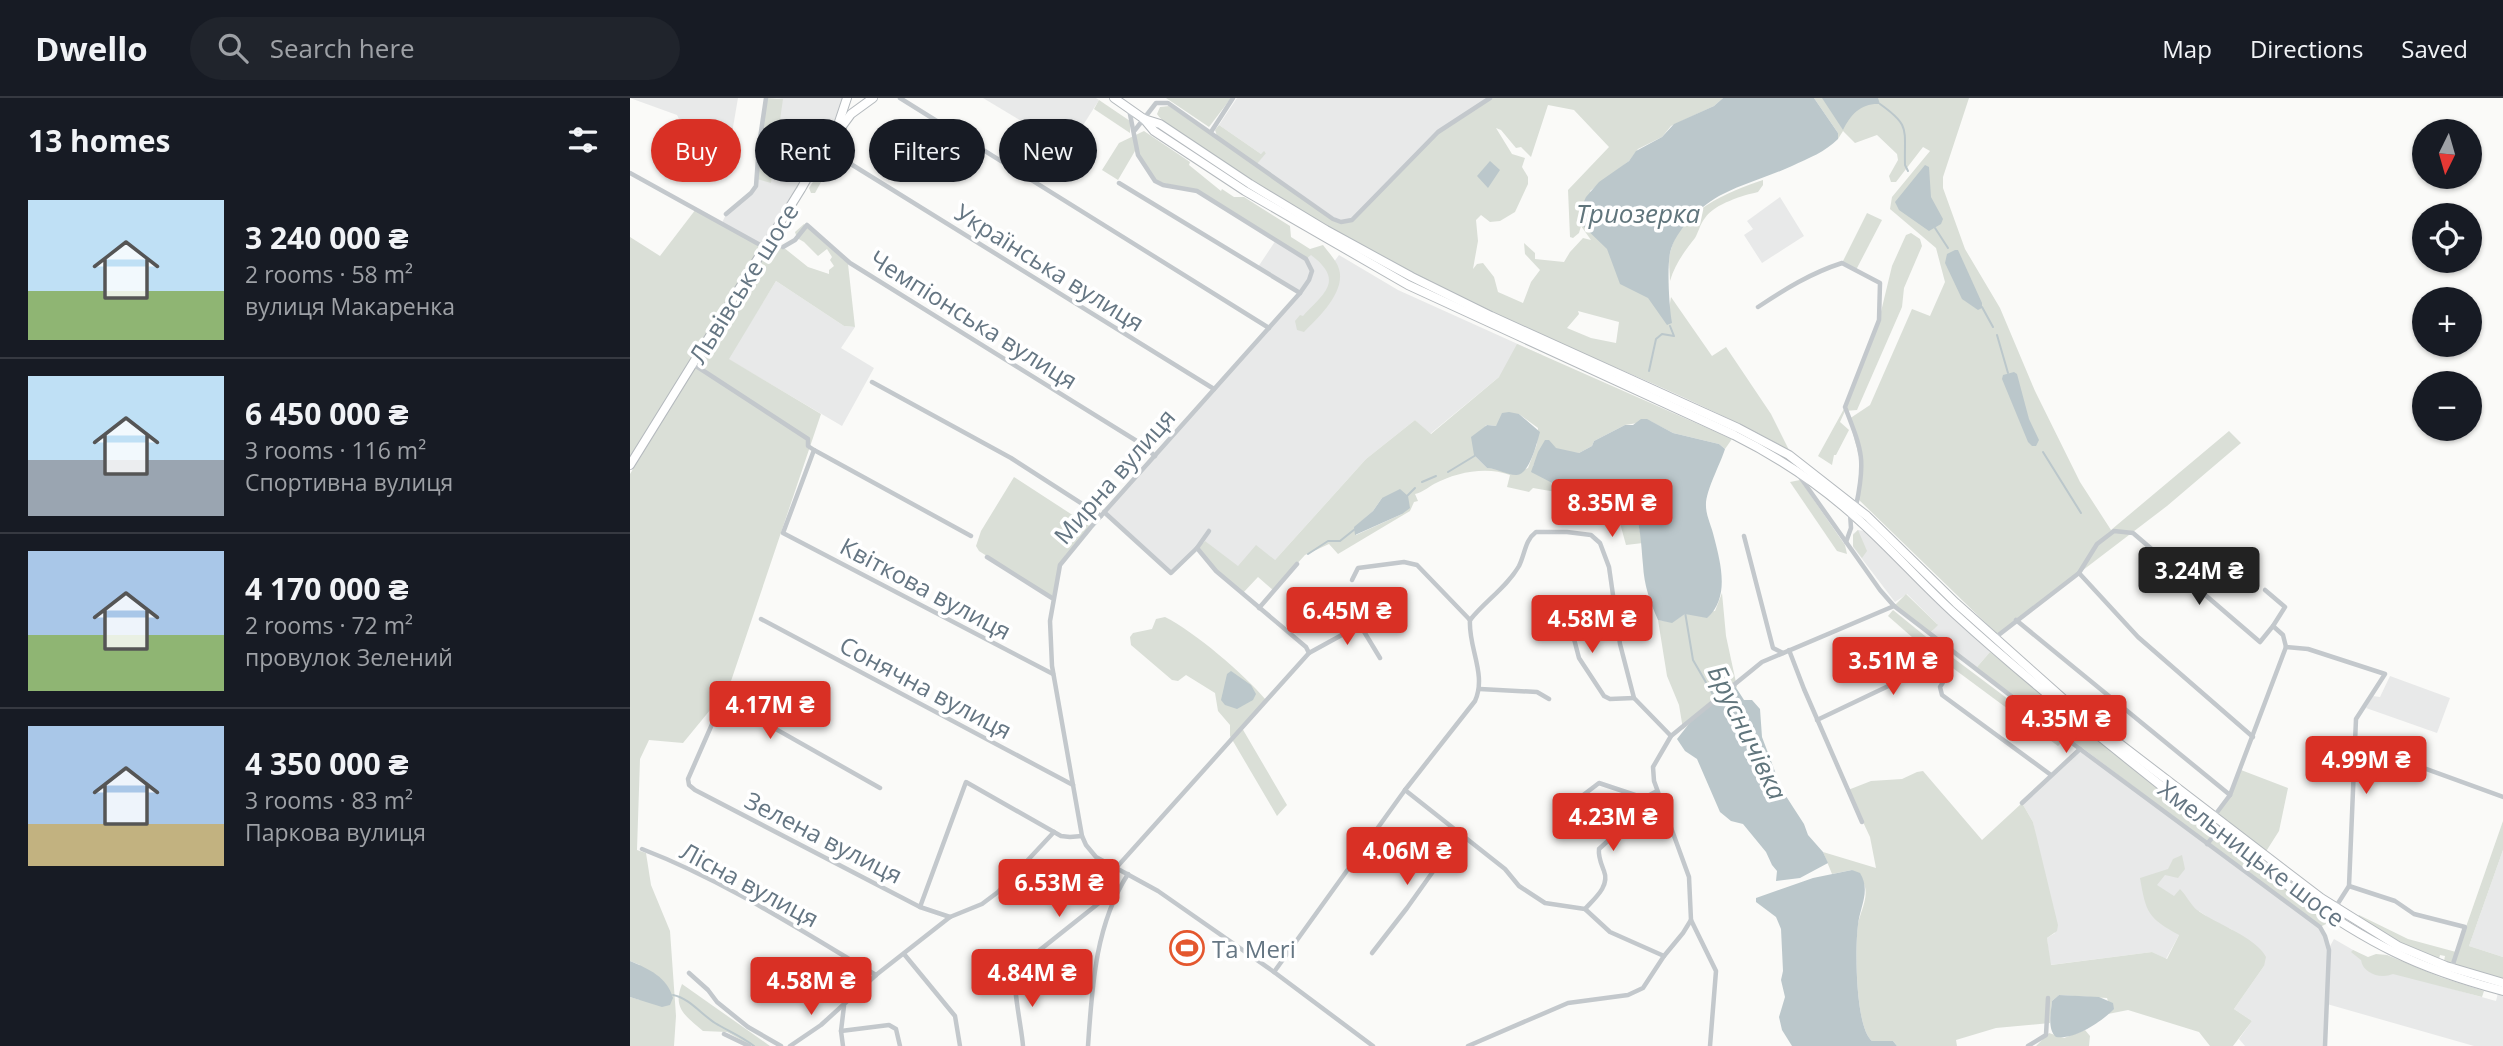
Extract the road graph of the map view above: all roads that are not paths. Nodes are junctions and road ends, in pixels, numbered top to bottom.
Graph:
1 (766, 98) edge
2 (847, 98) edge
3 (873, 98) edge
4 (900, 98) edge
5 (1114, 98) edge
6 (1233, 98) edge
7 (1490, 98) edge
8 (1128, 108) junction
9 (840, 119) edge
10 (848, 119) edge
11 (1144, 119) junction
12 (1135, 131) junction
13 (1211, 132) junction
14 (855, 167) edge
15 (630, 173) edge
16 (805, 182) edge
17 (1119, 183) dead end
18 (726, 214) dead end
19 (783, 247) dead end
20 (765, 248) junction
21 (1300, 293) junction
22 (1758, 307) dead end
23 (1269, 328) junction
24 (693, 364) junction
25 (872, 382) dead end
26 (1214, 389) junction
27 (1736, 431) junction
28 (814, 450) junction
29 (1155, 456) junction
30 (630, 465) edge
31 (1796, 469) junction
32 (1853, 510) junction
33 (1102, 514) junction
34 (1209, 531) dead end
35 (1744, 536) dead end
36 (971, 537) dead end
37 (1846, 543) junction
38 (1197, 548) junction
39 (987, 557) dead end
40 (1297, 564) dead end
41 (2079, 573) junction
42 (1352, 580) dead end
43 (2265, 590) dead end
44 (1052, 598) junction
45 (1564, 601) dead end
46 (1895, 606) junction
47 (1259, 608) junction
48 (761, 619) dead end
49 (1471, 620) junction
50 (2016, 620) junction
51 (2273, 626) junction
52 (1994, 639) junction
53 (2286, 647) junction
54 (1786, 651) junction
55 (1950, 651) junction
56 (1310, 653) junction
57 (1380, 658) dead end
58 (1943, 660) junction
59 (1053, 675) junction
60 (1480, 689) junction
61 (1634, 698) junction
62 (1549, 699) dead end
63 (1817, 720) junction
64 (1671, 736) junction
65 (2253, 737) junction
66 (2355, 743) junction
67 (2080, 749) junction
68 (2052, 775) junction
69 (1074, 786) junction
70 (880, 788) dead end
71 (1405, 790) junction
72 (1657, 791) junction
73 (2230, 795) junction
74 (2503, 797) edge
75 (1644, 798) junction
76 (1578, 799) dead end
77 (2022, 803) dead end
78 (2211, 820) junction
79 (1862, 822) dead end
80 (2218, 830) junction
81 (1054, 832) junction
82 (1458, 835) junction
83 (1082, 836) junction
84 (2207, 844) junction
85 (642, 849) dead end
86 (1116, 868) junction
87 (1128, 874) junction
88 (2348, 886) junction
89 (1117, 892) junction
90 (920, 907) junction
91 (1585, 909) junction
92 (2333, 912) junction
93 (950, 917) junction
94 (1691, 920) junction
95 (1372, 953) dead end
96 (904, 954) junction
97 (1664, 956) junction
98 (2452, 968) junction
99 (1274, 972) junction
100 (688, 973) dead end
101 (876, 975) junction
102 (2503, 983) edge
103 (2503, 991) edge
104 (2048, 998) dead end
105 (844, 1006) junction
106 (841, 1031) junction
107 (724, 1034) dead end
108 (750, 1046) edge
109 (781, 1046) edge
110 (790, 1046) edge
111 (843, 1046) edge
112 (900, 1046) edge
113 (960, 1046) edge
114 (1023, 1046) edge
115 (1088, 1046) edge
116 (1373, 1046) edge
117 (1468, 1046) edge
118 (1710, 1046) edge
119 (2028, 1046) edge
120 (2325, 1046) edge

1 - 18 street
2 - 9 highway, Львівське шосе
3 - 10 highway
4 - 23 street
5 - 8 highway
6 - 13 street
7 - 13 street
8 - 11 highway
8 - 12 street
11 - 12 street
11 - 13 street
11 - 27 highway
12 - 21 street, Мирна вулиця
14 - 26 street, Українська вулиця
15 - 20 street
16 - 20 highway, Львівське шосе
17 - 21 street
19 - 29 street, Чемпіонська вулиця
20 - 24 highway, Львівське шосе
21 - 23 street, Мирна вулиця
22 - 32 street
23 - 26 street, Мирна вулиця
24 - 28 street
24 - 30 highway, Львівське шосе
25 - 33 street
26 - 29 street, Мирна вулиця
27 - 31 highway, Хмельницьке шосе
27 - 32 highway, Хмельницьке шосе
28 - 36 street
28 - 59 street, Квіткова вулиця
29 - 33 street, Мирна вулиця
31 - 32 highway, Хмельницьке шосе
31 - 37 street
32 - 37 street
32 - 52 highway, Хмельницьке шосе
32 - 78 highway, Хмельницьке шосе
33 - 38 street
33 - 44 street, Мирна вулиця
34 - 38 street
35 - 54 street
37 - 46 street
38 - 47 street
39 - 44 street
40 - 47 street
41 - 50 street
41 - 51 street
41 - 65 street
42 - 49 street
43 - 51 street
44 - 59 street, Мирна вулиця
45 - 61 street
46 - 54 street
46 - 55 street
47 - 56 street
48 - 69 street, Сонячна вулиця
49 - 60 street
49 - 61 street
50 - 52 street
50 - 73 street
51 - 53 street
52 - 78 highway, Хмельницьке шосе
53 - 65 street
53 - 66 street
54 - 63 street
54 - 64 street
55 - 58 street
55 - 67 street
56 - 57 street
56 - 86 street
58 - 63 street
58 - 68 street
59 - 69 street, Мирна вулиця
60 - 62 street
60 - 71 street
61 - 64 street
63 - 79 street
64 - 72 street
65 - 73 street
66 - 74 street
66 - 88 street
67 - 68 street
67 - 84 street
68 - 77 street
69 - 83 street, Мирна вулиця
70 - 90 street, Зелена вулиця
71 - 82 street
71 - 99 street
72 - 75 street
72 - 94 street
73 - 78 street
75 - 76 street
75 - 91 street
78 - 80 highway, Хмельницьке шосе
78 - 92 highway, Хмельницьке шосе
80 - 84 street
80 - 92 highway, Хмельницьке шосе
81 - 83 street
81 - 90 street
81 - 93 street
82 - 91 street
82 - 95 street
83 - 86 street
84 - 120 street
85 - 101 street, Лісна вулиця
86 - 87 street
87 - 89 street
87 - 99 street
88 - 92 street
88 - 98 street
89 - 114 street
89 - 115 street
90 - 93 street, Зелена вулиця
91 - 97 street
92 - 98 highway, Хмельницьке шосе
92 - 103 highway, Хмельницьке шосе
93 - 96 street
94 - 97 street
94 - 118 street
96 - 101 street
96 - 113 street
97 - 117 street
98 - 102 highway, Хмельницьке шосе
99 - 116 street
100 - 109 street
101 - 105 street
104 - 119 street
105 - 106 street
105 - 110 street
106 - 111 street
106 - 112 street
107 - 108 street

